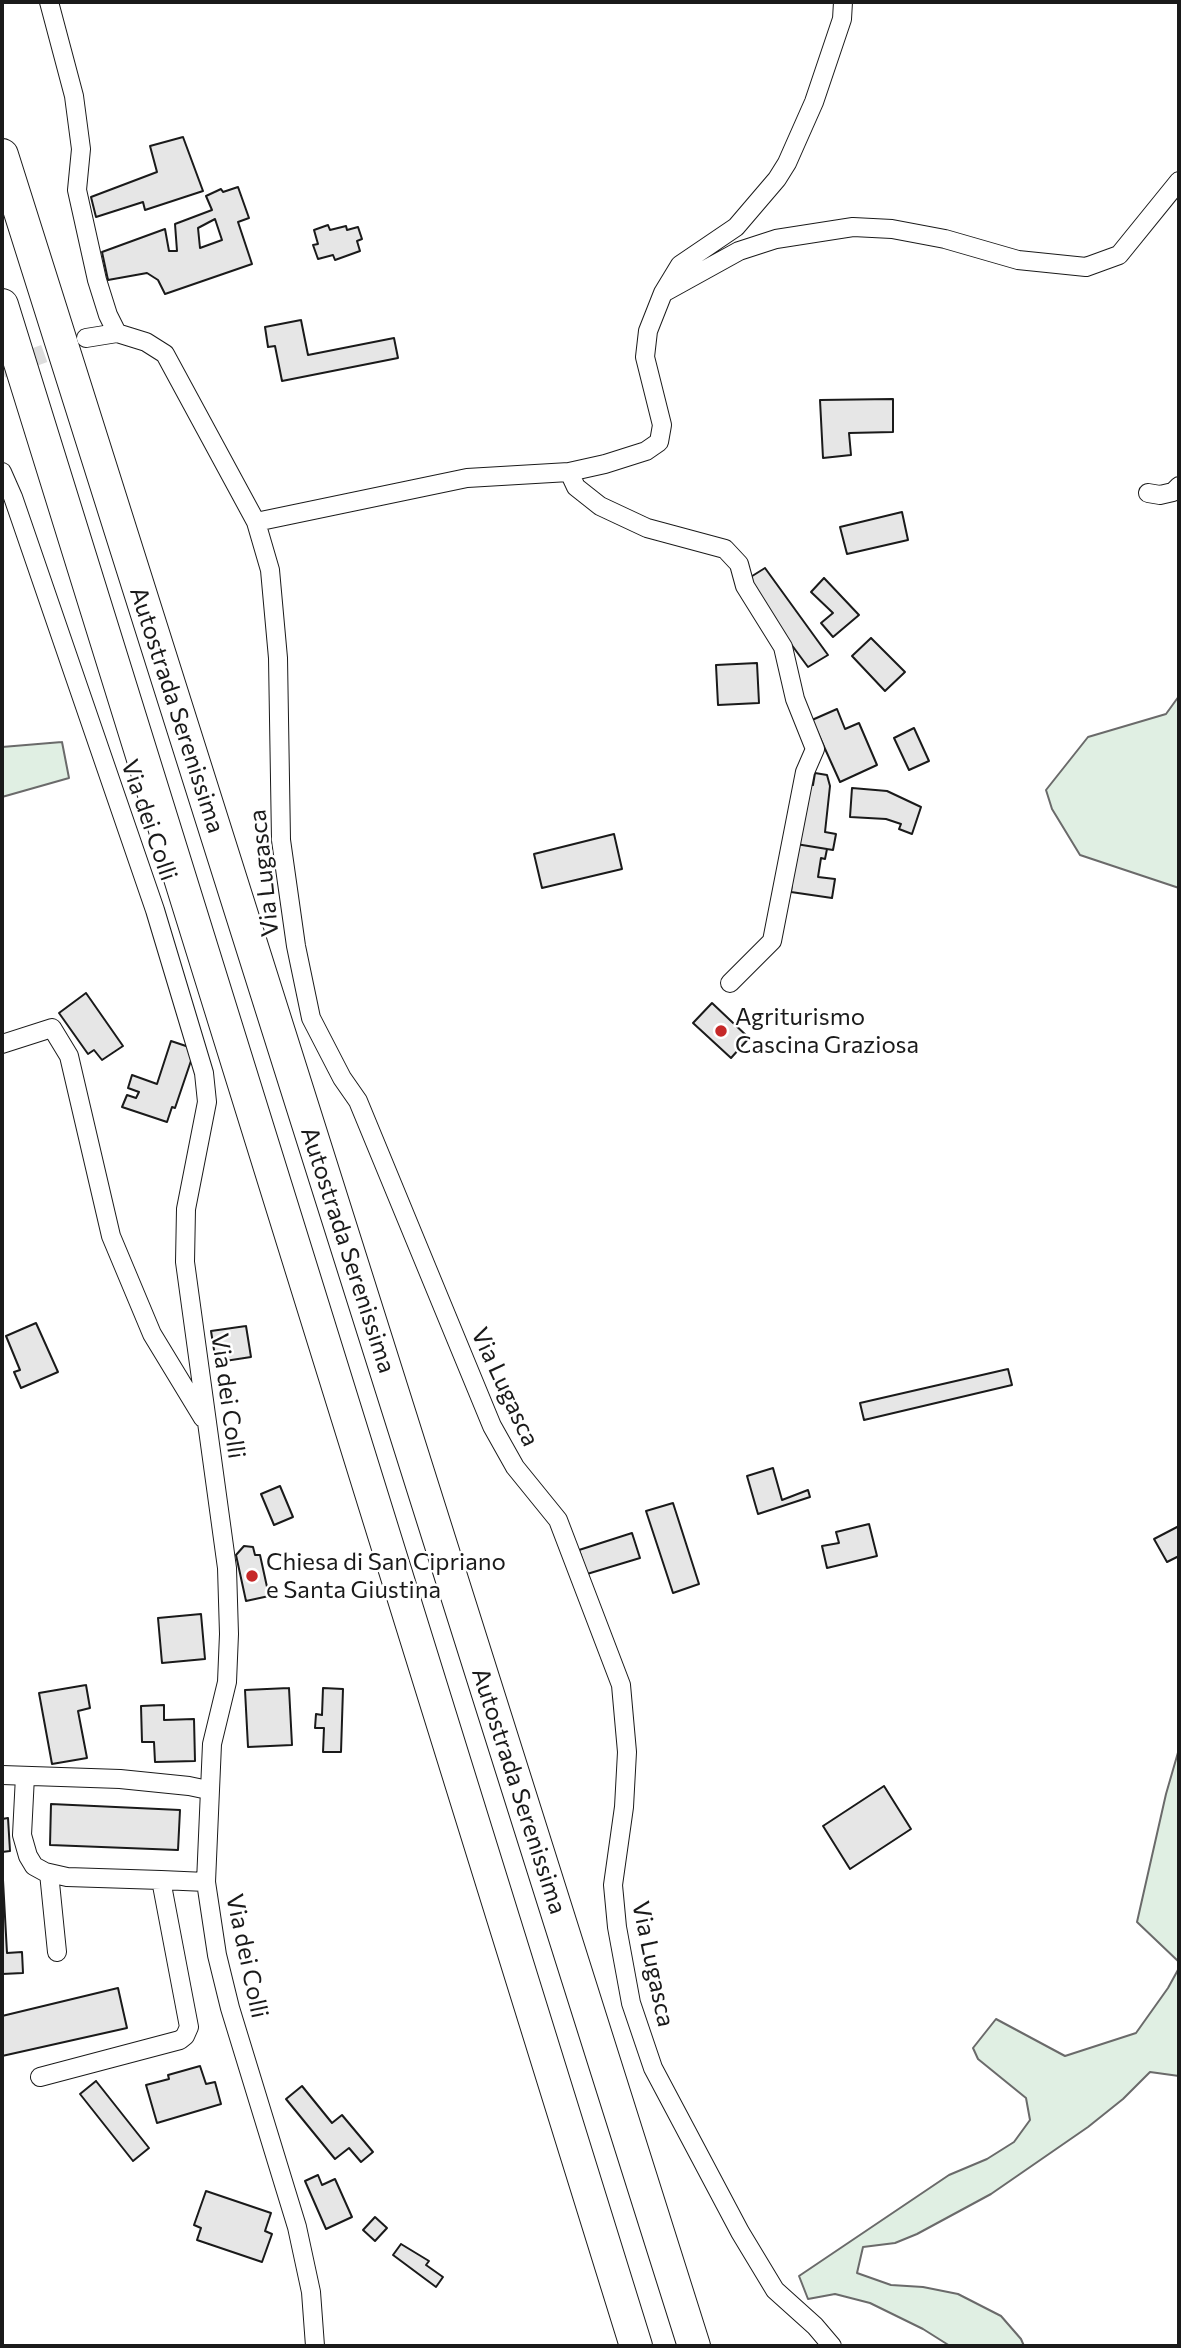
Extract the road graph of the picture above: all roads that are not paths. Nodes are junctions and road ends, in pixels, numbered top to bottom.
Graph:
1 (49, 2) edge
2 (843, 2) edge
3 (2, 155) edge
4 (1179, 181) edge
5 (663, 293) junction
6 (2, 306) edge
7 (117, 333) junction
8 (86, 338) tunnel mouth
9 (2, 472) edge
10 (569, 472) junction
11 (1179, 486) edge
12 (1148, 492) dead end
13 (256, 522) junction
14 (730, 983) dead end
15 (2, 1044) edge
16 (207, 1423) junction
17 (2, 1776) edge
18 (25, 1776) junction
19 (208, 1790) junction
20 (49, 1873) junction
21 (162, 1880) junction
22 (206, 1882) junction
23 (57, 1952) dead end
24 (40, 2077) dead end
25 (315, 2346) edge
26 (636, 2346) edge
27 (694, 2346) edge
28 (832, 2346) edge

1 - 7 street
2 - 5 street
3 - 27 highway, Autostrada Serenissima
4 - 5 street
5 - 10 street
6 - 26 highway, Autostrada Serenissima
7 - 8 street
7 - 13 street, Via Lugasca
9 - 16 street, Via dei Colli
10 - 13 street
10 - 14 street
11 - 12 street
13 - 28 street, Via Lugasca
15 - 16 street
16 - 19 street, Via dei Colli
17 - 18 street
18 - 19 street
18 - 20 street
19 - 22 street, Via dei Colli
20 - 21 street
20 - 23 street
21 - 22 street
21 - 24 street
22 - 25 street, Via dei Colli

